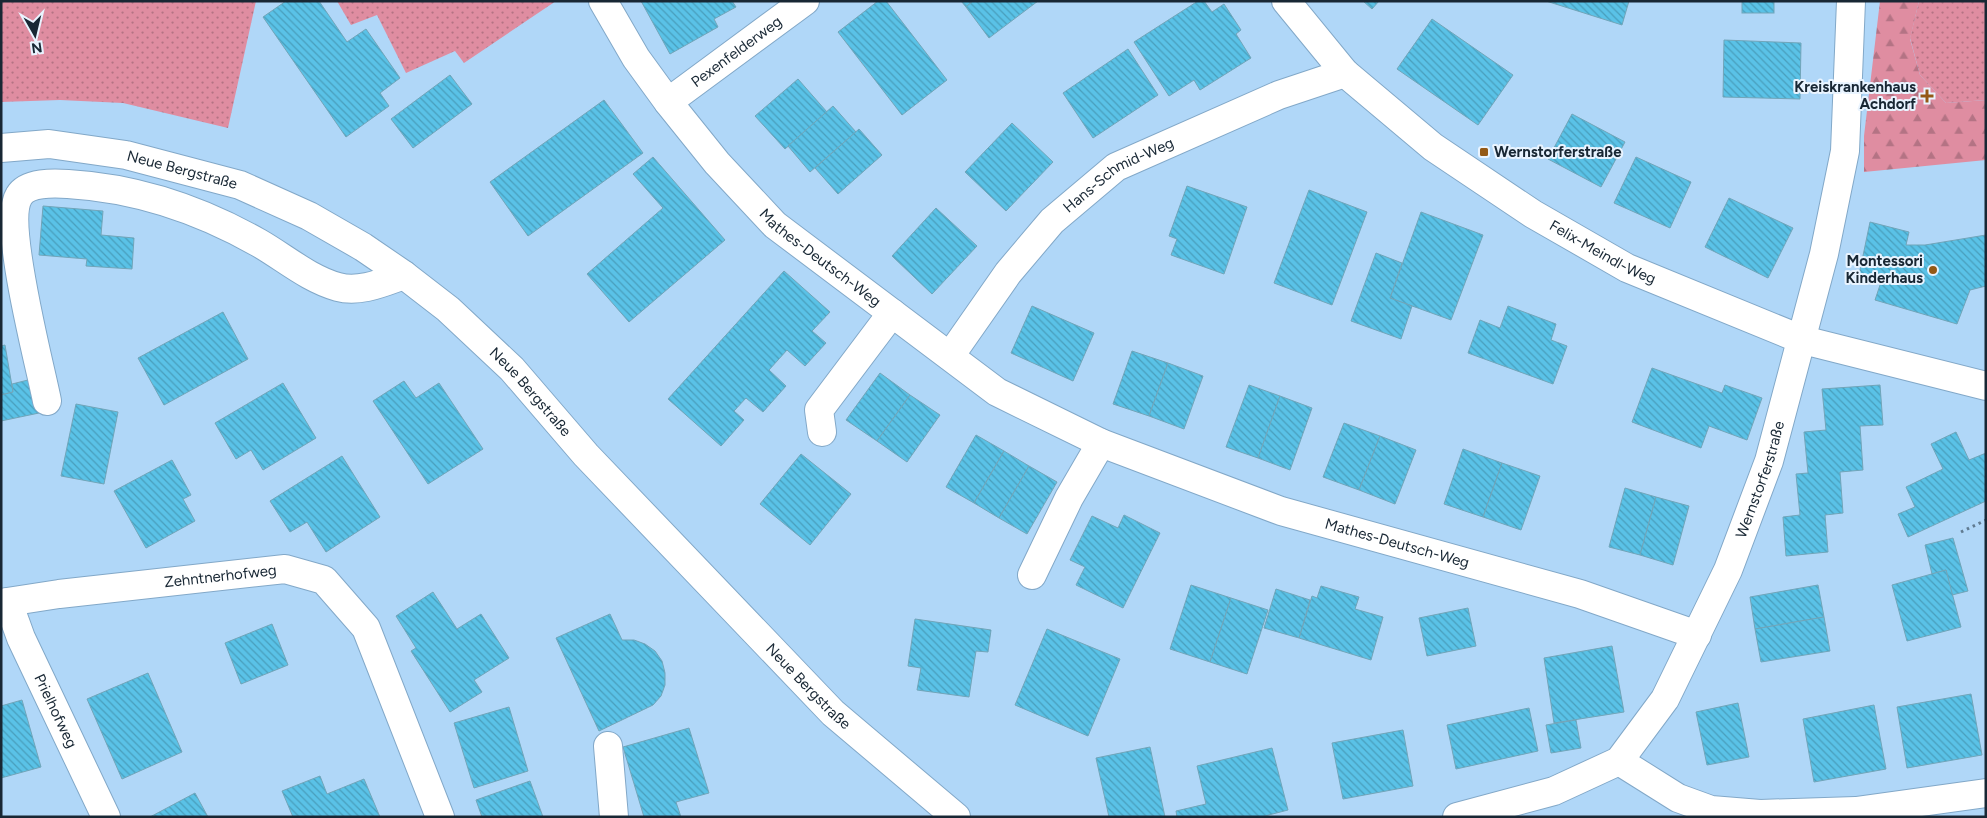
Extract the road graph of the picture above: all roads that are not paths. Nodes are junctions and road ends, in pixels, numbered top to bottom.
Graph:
1 (603, 1) edge
2 (805, 1) edge
3 (1286, 1) edge
4 (1851, 1) edge
5 (1345, 73) junction
6 (668, 102) junction
7 (1, 148) edge
8 (404, 275) junction
9 (892, 313) junction
10 (1802, 340) junction
11 (950, 356) junction
12 (1986, 386) edge
13 (47, 401) dead end
14 (822, 432) dead end
15 (1101, 443) junction
16 (1032, 575) dead end
17 (4, 603) edge
18 (1697, 635) junction
19 (608, 746) dead end
20 (1619, 761) junction
21 (1986, 793) edge
22 (106, 817) edge
23 (440, 817) edge
24 (614, 817) edge
25 (956, 817) edge
26 (1457, 817) edge

1 - 6 street, Mathes-Deutsch-Weg
2 - 6 street, Pexenfelderweg
3 - 5 street, Felix-Meindl-Weg
4 - 10 street, Wernstorferstraße
5 - 10 street, Felix-Meindl-Weg
5 - 11 street, Hans-Schmid-Weg
6 - 9 street, Mathes-Deutsch-Weg
7 - 8 street, Neue Bergstraße
8 - 13 street
8 - 25 street, Neue Bergstraße
9 - 11 street, Mathes-Deutsch-Weg
9 - 14 street
10 - 12 street, Felix-Meindl-Weg
10 - 18 street, Wernstorferstraße
11 - 15 street, Mathes-Deutsch-Weg
15 - 16 street
15 - 18 street, Mathes-Deutsch-Weg
17 - 22 street, Prielhofweg
17 - 23 street, Zehntnerhofweg
18 - 20 street, Wernstorferstraße
19 - 24 street
20 - 21 street
20 - 26 street, Wernstorferstraße

